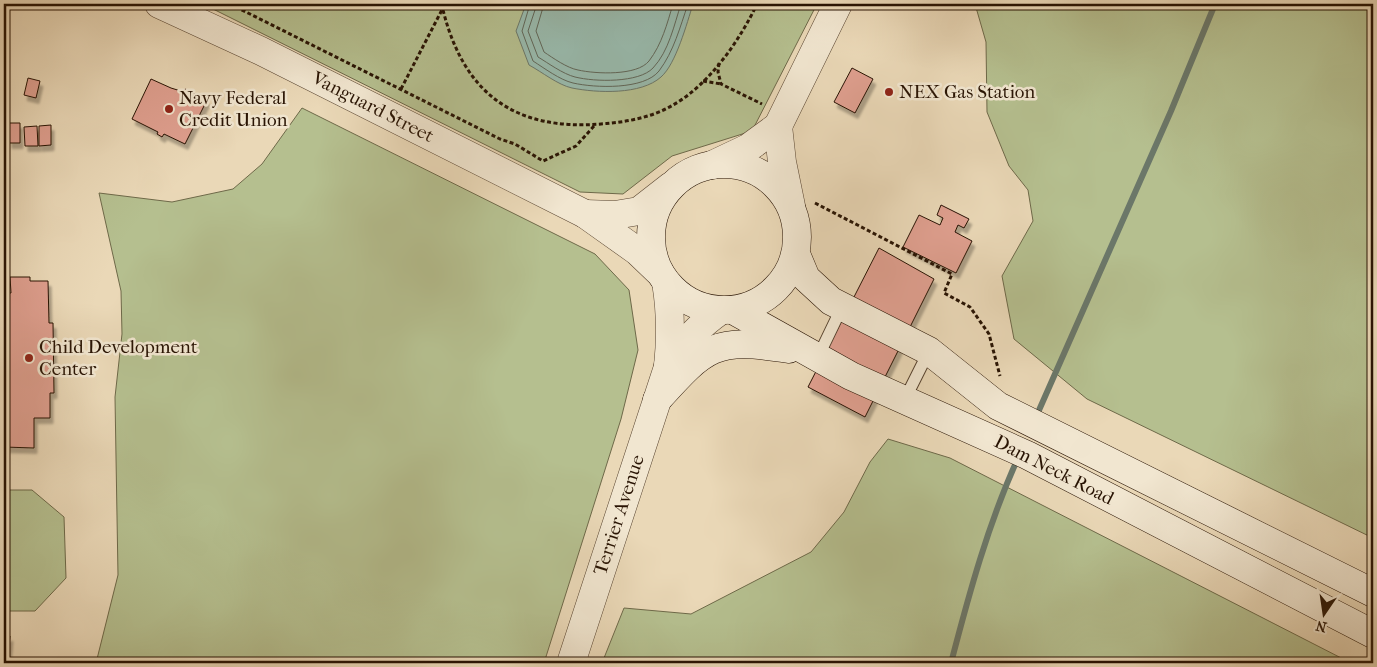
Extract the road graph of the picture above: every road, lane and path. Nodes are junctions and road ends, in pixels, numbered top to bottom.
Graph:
1 (159, 4) edge
2 (230, 4) edge
3 (445, 4) edge
4 (757, 4) edge
5 (838, 4) edge
6 (443, 10) junction
7 (719, 63) junction
8 (703, 81) junction
9 (721, 84) junction
10 (401, 89) junction
11 (774, 117) junction
12 (596, 124) junction
13 (712, 165) junction
14 (671, 186) junction
15 (801, 204) junction
16 (585, 214) junction
17 (796, 254) junction
18 (663, 277) junction
19 (842, 307) junction
20 (726, 310) junction
21 (929, 351) junction
22 (810, 355) junction
23 (668, 367) junction
24 (1005, 384) dead end
25 (905, 399) junction
26 (657, 400) junction
27 (1091, 468) junction
28 (1373, 593) edge
29 (1373, 634) edge
30 (571, 663) edge

1 - 16 main road, Vanguard Street
2 - 10 path
3 - 6 path
4 - 7 path
5 - 11 main road
6 - 10 path
6 - 12 path
7 - 8 path
7 - 9 path
8 - 9 path
8 - 12 path
9 - 11 path
10 - 12 path
11 - 13 main road
11 - 15 main road
13 - 14 main road
13 - 15 main road
14 - 16 main road, Vanguard Street
14 - 18 main road
15 - 17 main road
15 - 24 path
16 - 18 main road, Vanguard Street
17 - 19 main road, Dam Neck Road
17 - 20 main road
18 - 20 main road
18 - 23 main road, Terrier Avenue
19 - 21 main road, Dam Neck Road
19 - 22 lane
20 - 22 main road, Dam Neck Road
20 - 23 main road, Terrier Avenue
21 - 25 lane
21 - 27 main road, Dam Neck Road
22 - 25 main road, Dam Neck Road
22 - 26 main road
23 - 26 main road, Terrier Avenue
25 - 27 main road, Dam Neck Road
26 - 30 main road, Terrier Avenue
27 - 28 main road, Dam Neck Road
27 - 29 main road, Dam Neck Road

